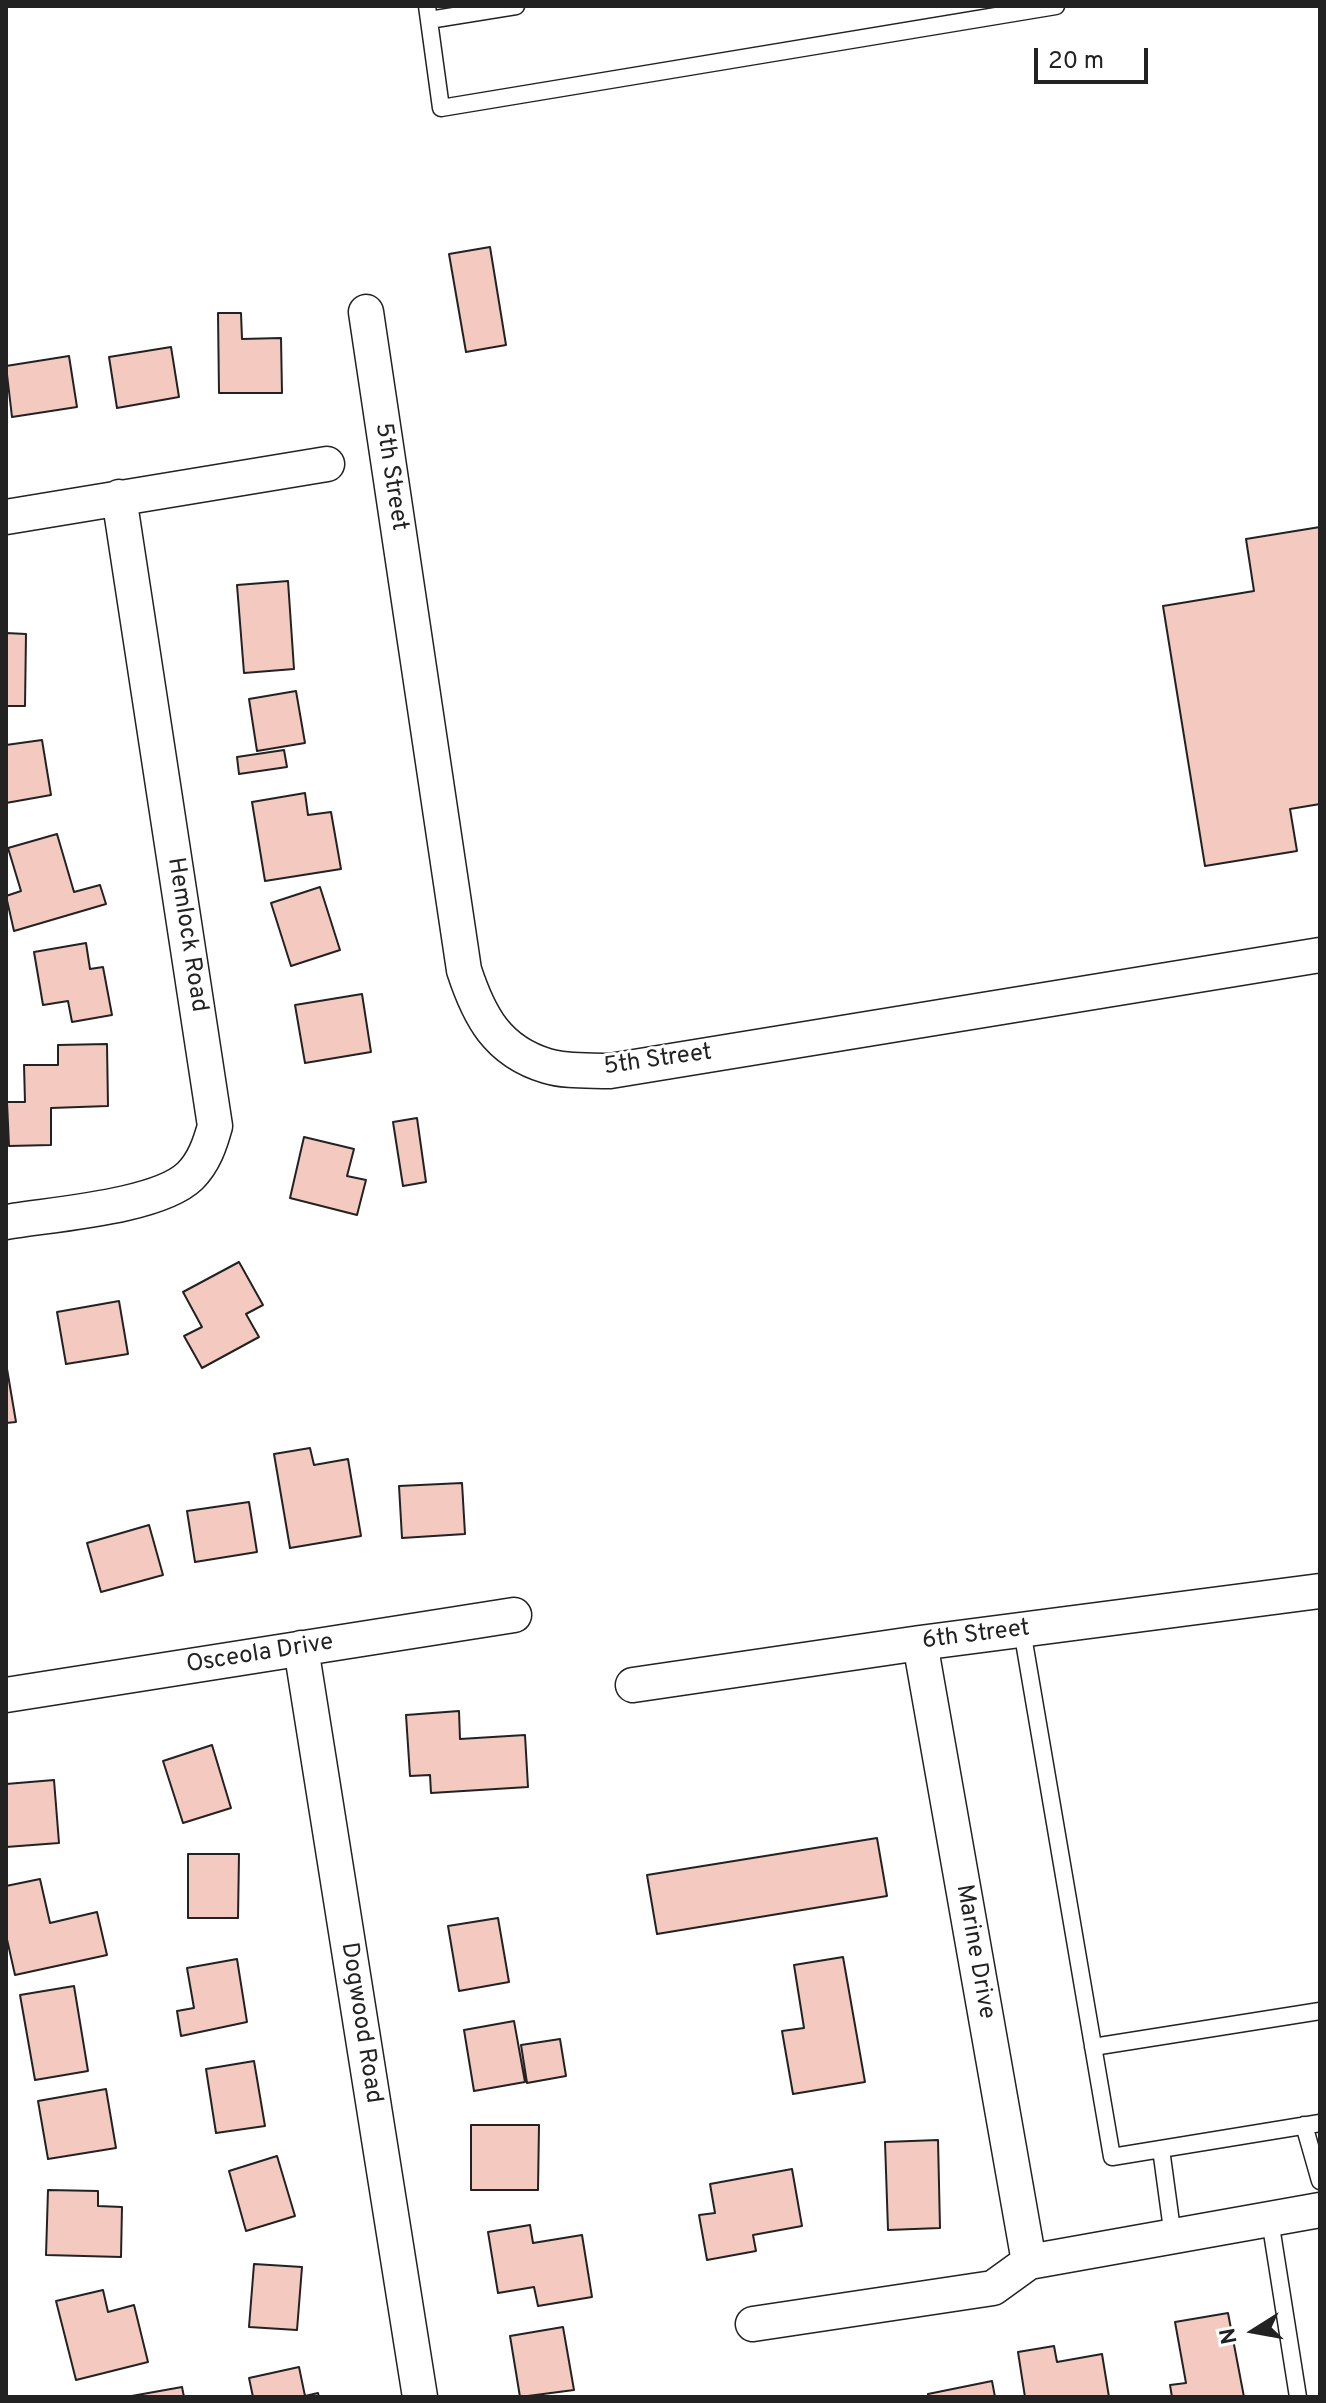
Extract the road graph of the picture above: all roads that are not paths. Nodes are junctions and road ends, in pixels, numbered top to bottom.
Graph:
1 (516, 6) edge
2 (1056, 6) edge
3 (428, 13) edge
4 (366, 312) dead end
5 (327, 464) dead end
6 (119, 497) junction
7 (6, 517) edge
8 (1320, 955) edge
9 (6, 1222) edge
10 (1320, 1591) edge
11 (514, 1615) dead end
12 (1022, 1630) junction
13 (920, 1643) junction
14 (301, 1648) junction
15 (633, 1685) dead end
16 (6, 1695) edge
17 (1320, 2011) edge
18 (1093, 2047) junction
19 (1312, 2124) edge
20 (1161, 2149) junction
21 (1320, 2181) edge
22 (1320, 2210) edge
23 (1270, 2220) junction
24 (1173, 2237) junction
25 (1029, 2262) junction
26 (753, 2324) dead end
27 (420, 2397) edge
28 (1298, 2397) edge

1 - 3 lane
2 - 3 lane
4 - 8 street, 5th Street
5 - 6 street
6 - 7 street
6 - 9 street, Hemlock Road
10 - 12 street, 6th Street
11 - 14 street, Osceola Drive
12 - 13 street, 6th Street
12 - 18 lane
13 - 15 street, 6th Street
13 - 25 street, Marine Drive
14 - 16 street, Osceola Drive
14 - 27 street, Dogwood Road
17 - 18 lane
18 - 20 lane
19 - 20 lane
19 - 21 lane
20 - 24 lane
22 - 23 street
23 - 24 street
23 - 28 lane
24 - 25 street
25 - 26 street

